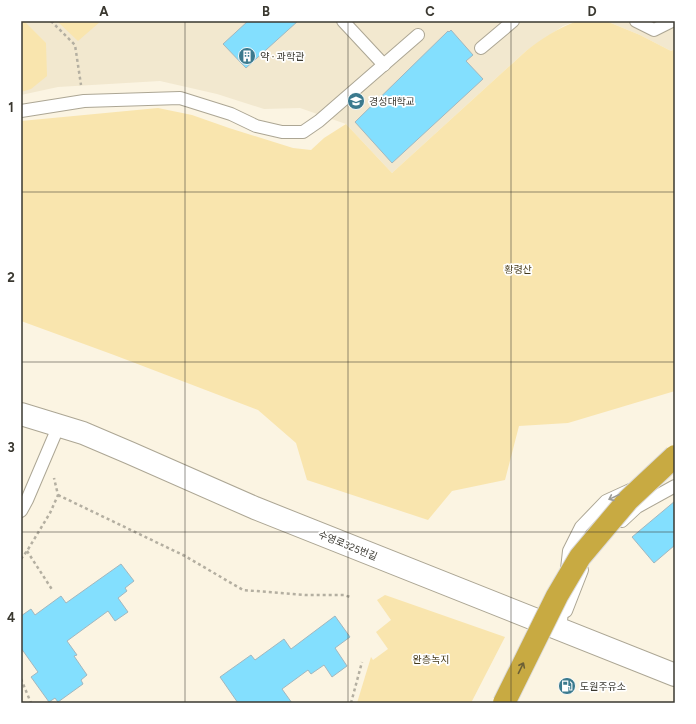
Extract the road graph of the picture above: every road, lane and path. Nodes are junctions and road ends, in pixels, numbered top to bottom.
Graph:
1 (51, 21) edge
2 (343, 21) edge
3 (513, 21) edge
4 (636, 21) edge
5 (672, 21) edge
6 (418, 35) dead end
7 (481, 48) dead end
8 (384, 65) junction
9 (84, 101) junction
10 (21, 111) edge
11 (21, 414) edge
12 (59, 425) junction
13 (48, 450) junction
14 (675, 456) edge
15 (675, 469) edge
16 (675, 486) edge
17 (58, 496) junction
18 (21, 511) edge
19 (27, 551) junction
20 (21, 559) edge
21 (53, 591) dead end
22 (350, 597) dead end
23 (560, 629) junction
24 (362, 662) dead end
25 (675, 675) edge
26 (21, 679) edge
27 (31, 703) edge
28 (351, 703) edge
29 (504, 703) edge

1 - 9 path
2 - 8 lane
3 - 7 lane
4 - 5 lane
6 - 8 lane
8 - 9 lane
9 - 10 lane
11 - 12 street, 수영로325번길
12 - 13 lane
12 - 23 street, 수영로325번길
13 - 17 path
13 - 18 lane
29 -> 14 highway, bridge
15 -> 23 lane
16 - 23 lane
17 - 19 path
17 - 22 path
19 - 20 path
19 - 21 path
23 - 25 street, 수영로325번길
24 - 28 path
26 - 27 path

